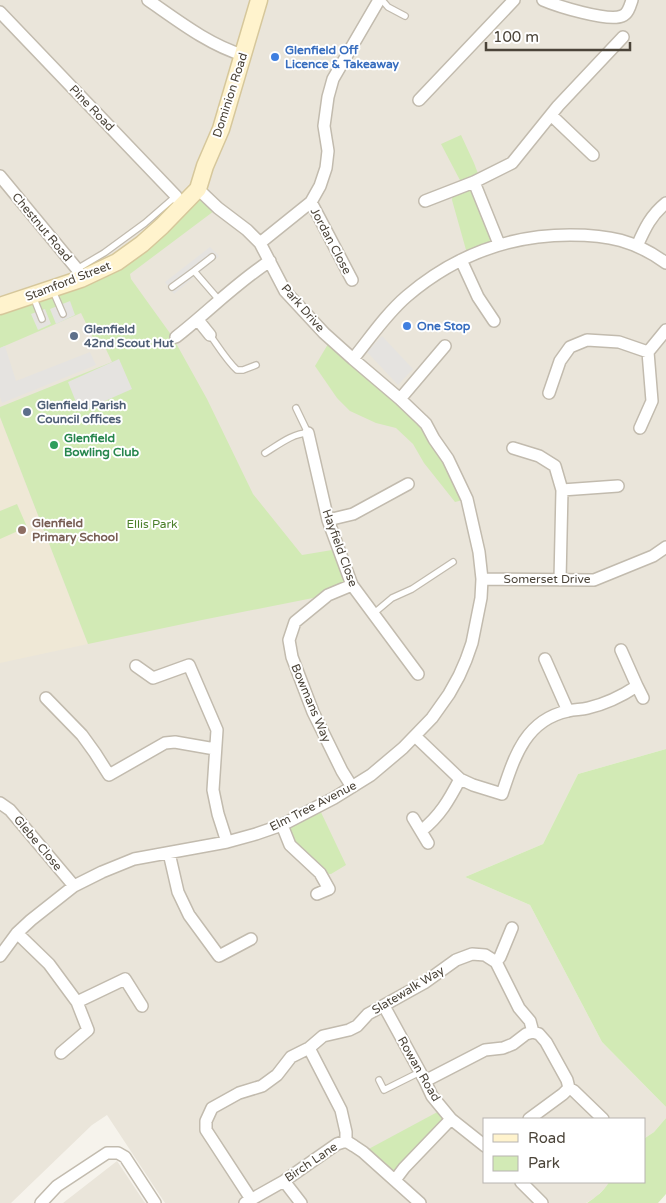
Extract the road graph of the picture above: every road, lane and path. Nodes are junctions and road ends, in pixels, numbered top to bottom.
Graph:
1 (148, 0) edge
2 (259, 0) edge
3 (380, 0) edge
4 (514, 0) edge
5 (543, 0) edge
6 (632, 0) edge
7 (0, 12) edge
8 (405, 16) dead end
9 (623, 38) dead end
10 (243, 54) junction
11 (419, 100) dead end
12 (550, 115) junction
13 (593, 155) dead end
14 (0, 176) edge
15 (474, 182) junction
16 (198, 189) junction
17 (179, 201) junction
18 (425, 201) dead end
19 (311, 202) junction
20 (666, 203) edge
21 (260, 243) junction
22 (499, 244) junction
23 (637, 246) junction
24 (212, 257) dead end
25 (461, 260) junction
26 (270, 261) junction
27 (666, 263) edge
28 (194, 271) junction
29 (79, 274) junction
30 (352, 280) dead end
31 (172, 287) dead end
32 (52, 288) junction
33 (33, 295) junction
34 (220, 301) junction
35 (0, 306) edge
36 (63, 314) dead end
37 (42, 319) dead end
38 (198, 320) junction
39 (494, 321) dead end
40 (666, 330) edge
41 (210, 334) joint
42 (176, 337) dead end
43 (438, 349) dead end
44 (648, 352) junction
45 (352, 359) junction
46 (256, 365) dead end
47 (549, 393) dead end
48 (400, 399) junction
49 (296, 408) dead end
50 (640, 428) dead end
51 (308, 433) junction
52 (513, 448) dead end
53 (266, 453) dead end
54 (408, 484) dead end
55 (618, 486) dead end
56 (562, 490) junction
57 (328, 520) junction
58 (666, 549) edge
59 (453, 562) dead end
60 (482, 578) junction
61 (560, 580) junction
62 (352, 585) junction
63 (373, 614) junction
64 (621, 650) dead end
65 (545, 658) dead end
66 (136, 666) dead end
67 (418, 674) dead end
68 (637, 686) junction
69 (46, 698) dead end
70 (643, 698) dead end
71 (568, 711) junction
72 (416, 736) junction
73 (215, 749) junction
74 (460, 779) junction
75 (352, 787) junction
76 (0, 803) edge
77 (413, 818) dead end
78 (282, 824) junction
79 (421, 831) junction
80 (227, 842) junction
81 (428, 843) dead end
82 (169, 853) junction
83 (74, 886) junction
84 (317, 894) dead end
85 (512, 928) dead end
86 (17, 933) junction
87 (251, 939) dead end
88 (0, 956) edge
89 (496, 962) junction
90 (77, 1002) junction
91 (142, 1006) dead end
92 (384, 1006) junction
93 (533, 1032) junction
94 (309, 1048) junction
95 (61, 1053) dead end
96 (422, 1076) junction
97 (379, 1080) dead end
98 (569, 1088) junction
99 (530, 1118) edge
100 (602, 1118) edge
101 (451, 1119) junction
102 (346, 1141) junction
103 (483, 1144) edge
104 (395, 1180) junction
105 (284, 1181) junction
106 (522, 1183) edge
107 (248, 1201) edge
108 (41, 1203) edge
109 (155, 1203) edge
110 (301, 1203) edge
111 (420, 1203) edge
112 (542, 1203) edge

1 - 10 street
2 - 10 street, Dominion Road
3 - 8 lane
3 - 19 street
4 - 11 street
5 - 6 street
7 - 17 street, Pine Road
9 - 12 street
10 - 16 street, Dominion Road
12 - 13 street
12 - 15 street
14 - 29 street, Chestnut Road
15 - 18 street
15 - 22 street
16 - 17 street, Stamford Street
16 - 21 street, Park Drive
17 - 29 street, Stamford Street
19 - 21 street
19 - 30 street, Jordan Close
20 - 23 street
21 - 26 street, Park Drive
22 - 23 street
22 - 25 street
23 - 27 street
24 - 28 lane
25 - 39 street
25 - 45 street
26 - 34 street
26 - 45 street, Park Drive
28 - 31 lane
28 - 34 lane
29 - 32 street, Stamford Street
32 - 33 street, Stamford Street
32 - 36 lane
33 - 35 street, Stamford Street
33 - 37 lane
34 - 38 street
38 - 41 street
38 - 42 street
40 - 44 street
41 - 46 lane
43 - 48 street
44 - 47 street
44 - 50 street
45 - 48 street, Elm Tree Avenue
48 - 60 street, Elm Tree Avenue
49 - 51 lane
51 - 53 lane
51 - 57 street, Hayfield Close
52 - 56 street
54 - 57 street
55 - 56 street
56 - 61 street
57 - 62 street, Hayfield Close
58 - 61 street, Somerset Drive
59 - 63 lane
60 - 61 street, Somerset Drive
60 - 72 street, Elm Tree Avenue
62 - 63 street, Hayfield Close
62 - 75 street, Bowmans Way
63 - 67 street, Hayfield Close
64 - 68 street
65 - 71 street
66 - 73 street
68 - 70 street
68 - 71 street
69 - 73 street
71 - 74 street
72 - 74 street
72 - 75 street, Elm Tree Avenue
73 - 80 street
74 - 79 street
75 - 78 street, Elm Tree Avenue
76 - 83 street, Glebe Close
77 - 79 street
78 - 80 street, Elm Tree Avenue
78 - 84 street
79 - 81 street
80 - 82 street, Elm Tree Avenue
82 - 83 street, Elm Tree Avenue
82 - 87 street
83 - 86 street, Elm Tree Avenue
85 - 89 street
86 - 88 street, Elm Tree Avenue
86 - 90 street
89 - 92 street, Slatewalk Way
89 - 93 street
90 - 91 street
90 - 95 street
92 - 94 street, Slatewalk Way
92 - 96 street, Rowan Road
93 - 96 street
93 - 98 street
94 - 102 street
94 - 107 street, Slatewalk Way
96 - 97 lane
96 - 101 street, Rowan Road
98 - 99 street
98 - 100 street
101 - 103 street, Rowan Road
101 - 104 street
102 - 104 street, Birch Lane
102 - 105 street, Birch Lane
104 - 111 street, Birch Lane
105 - 107 street, Birch Lane
105 - 110 street
106 - 112 street
108 - 109 street

